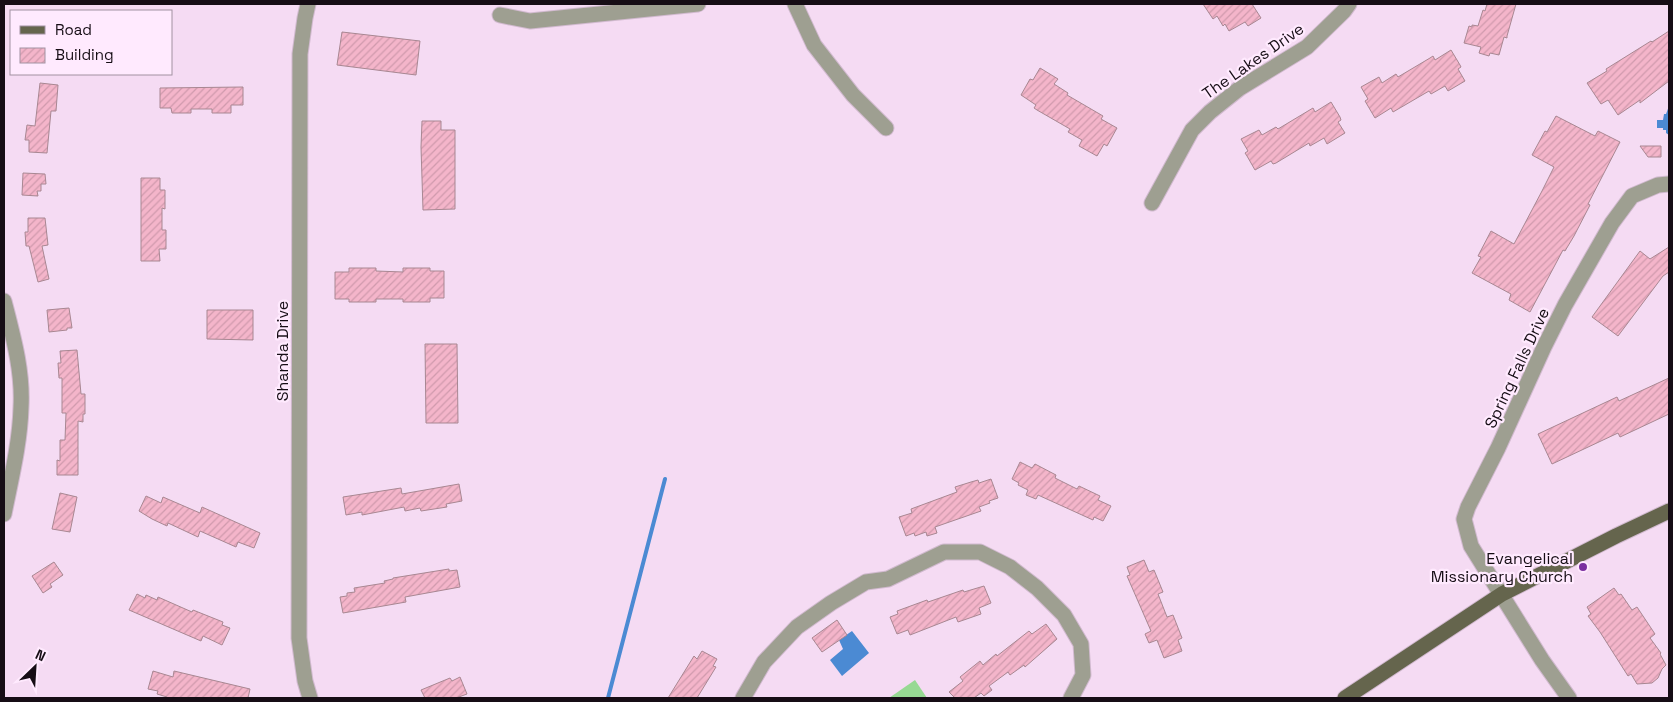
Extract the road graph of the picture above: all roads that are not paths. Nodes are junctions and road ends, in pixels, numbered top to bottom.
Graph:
1 (308, 4) edge
2 (698, 4) edge
3 (795, 4) edge
4 (1349, 4) edge
5 (500, 15) dead end
6 (886, 128) dead end
7 (1669, 184) edge
8 (1152, 203) dead end
9 (4, 301) edge
10 (1669, 511) edge
11 (4, 514) edge
12 (1502, 594) junction
13 (310, 698) edge
14 (743, 698) edge
15 (1071, 698) edge
16 (1345, 698) edge
17 (1569, 698) edge

1 - 13 street, Shanda Drive
2 - 5 street
3 - 6 street
4 - 8 street, The Lakes Drive
7 - 12 street, Spring Falls Drive
9 - 11 street
10 - 12 main road
12 - 16 main road
12 - 17 street, Spring Falls Drive
14 - 15 street

